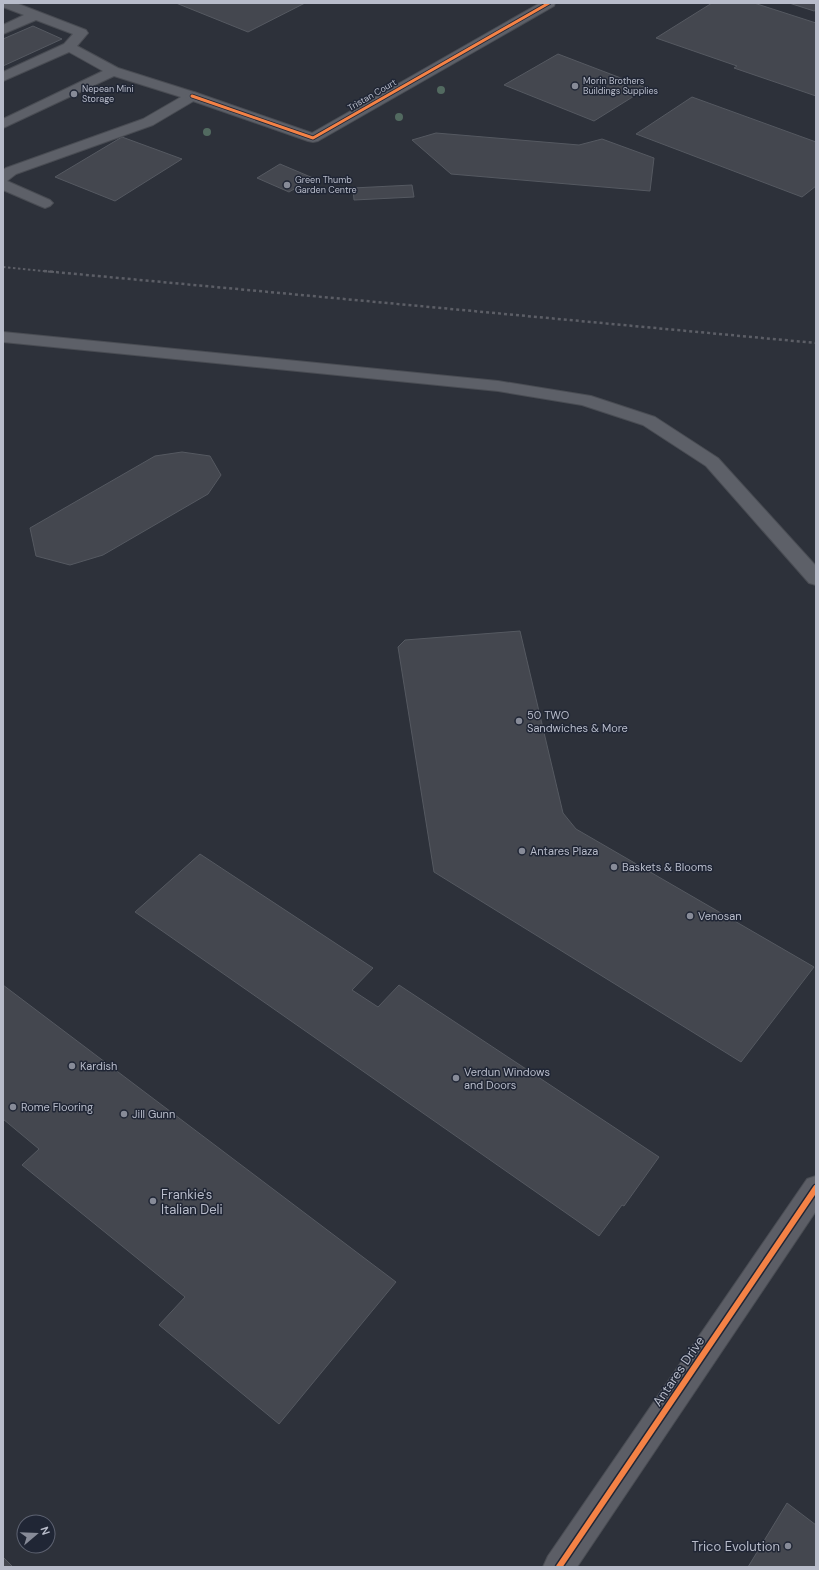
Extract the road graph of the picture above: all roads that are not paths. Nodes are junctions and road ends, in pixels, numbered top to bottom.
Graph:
1 (5, 3) edge
2 (42, 3) edge
3 (549, 3) edge
4 (30, 13) junction
5 (3, 30) edge
6 (69, 47) junction
7 (113, 71) junction
8 (3, 77) edge
9 (192, 96) junction
10 (3, 124) edge
11 (3, 178) edge
12 (3, 185) edge
13 (45, 203) dead end
14 (3, 337) edge
15 (816, 578) edge
16 (816, 1188) edge
17 (559, 1567) edge

1 - 4 street
2 - 4 street
3 - 9 street, Tristan Court
4 - 5 street
4 - 6 street
6 - 7 street, Tristan Court
6 - 8 street
7 - 9 street, Tristan Court
7 - 10 street
9 - 11 street
12 - 13 street
14 - 15 street
16 - 17 street, Antares Drive

